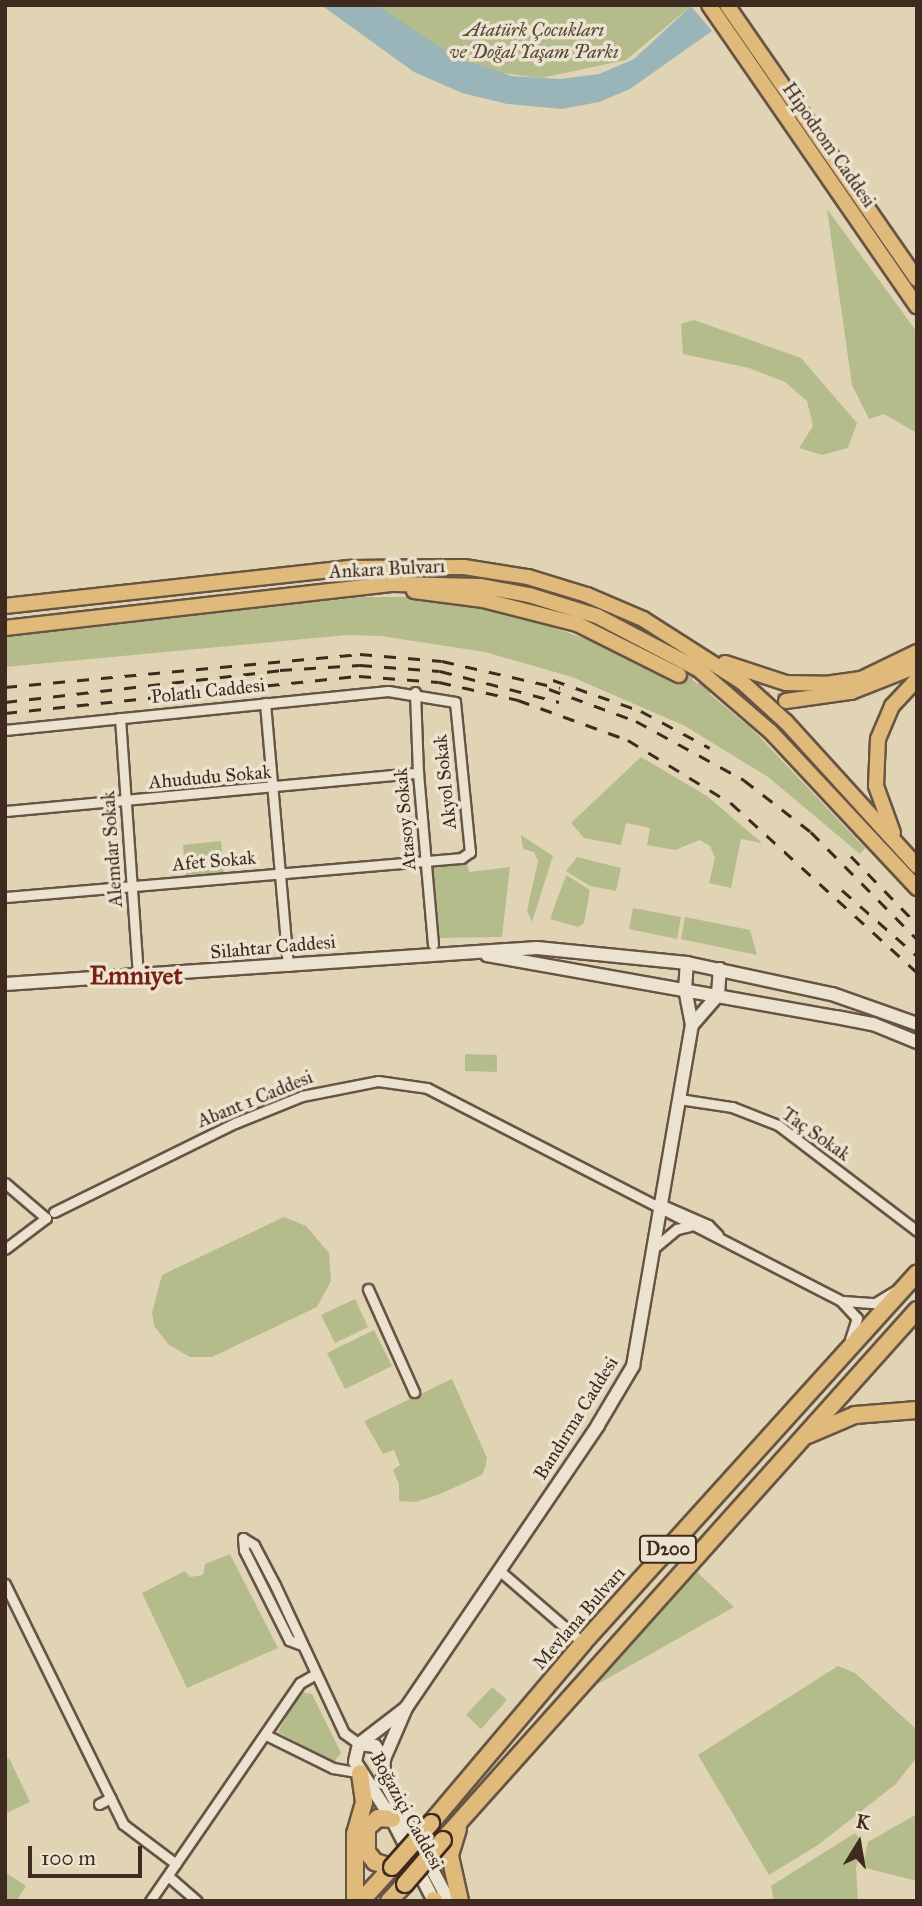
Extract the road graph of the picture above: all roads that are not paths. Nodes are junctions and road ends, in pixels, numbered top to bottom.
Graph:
1 (709, 5) edge
2 (727, 5) edge
3 (917, 279) edge
4 (917, 306) edge
5 (361, 587) junction
6 (5, 606) edge
7 (5, 628) edge
8 (696, 650) junction
9 (917, 652) edge
10 (917, 666) edge
11 (679, 675) tunnel mouth
12 (917, 679) edge
13 (415, 692) junction
14 (786, 701) tunnel mouth
15 (265, 703) junction
16 (120, 718) junction
17 (5, 730) edge
18 (418, 774) junction
19 (273, 789) junction
20 (127, 801) junction
21 (5, 811) edge
22 (902, 850) junction
23 (425, 860) junction
24 (917, 866) edge
25 (279, 873) junction
26 (133, 886) junction
27 (917, 888) edge
28 (5, 897) edge
29 (433, 944) dead end
30 (459, 951) junction
31 (687, 963) junction
32 (288, 966) junction
33 (720, 969) junction
34 (138, 977) junction
35 (5, 984) edge
36 (685, 990) junction
37 (718, 995) junction
38 (917, 1024) edge
39 (692, 1026) junction
40 (917, 1042) edge
41 (680, 1099) junction
42 (5, 1183) edge
43 (661, 1207) junction
44 (54, 1212) dead end
45 (690, 1226) junction
46 (917, 1231) edge
47 (718, 1235) junction
48 (654, 1248) junction
49 (5, 1249) edge
50 (914, 1277) edge
51 (368, 1289) dead end
52 (841, 1301) junction
53 (917, 1310) edge
54 (841, 1357) junction
55 (414, 1392) dead end
56 (917, 1410) edge
57 (800, 1439) junction
58 (500, 1571) junction
59 (5, 1584) edge
60 (583, 1643) junction
61 (299, 1644) junction
62 (314, 1675) junction
63 (406, 1708) junction
64 (266, 1735) junction
65 (359, 1744) junction
66 (384, 1759) junction
67 (360, 1773) junction
68 (111, 1798) junction
69 (99, 1804) dead end
70 (466, 1811) junction
71 (392, 1819) junction
72 (176, 1864) junction
73 (392, 1867) junction
74 (167, 1876) junction
75 (392, 1899) edge
76 (438, 1900) edge
77 (150, 1901) edge
78 (197, 1901) edge
79 (355, 1901) edge
80 (361, 1901) edge
81 (460, 1901) edge

1 - 4 main road, Hipodrom Caddesi
2 - 3 main road, Hipodrom Caddesi
5 - 7 main road, Ankara Bulvarı
5 - 11 main road
5 - 27 main road, Ankara Bulvarı
6 - 8 main road, Ankara Bulvarı
8 - 9 main road
8 - 22 main road, Ankara Bulvarı
10 - 14 main road
12 - 22 main road
13 - 15 street, Polatlı Caddesi
13 - 18 street, Atasoy Sokak
13 - 23 street, Akyol Sokak
15 - 16 street, Polatlı Caddesi
15 - 19 street
16 - 17 street, Polatlı Caddesi
16 - 20 street, Alemdar Sokak
18 - 19 street, Ahududu Sokak
18 - 23 street, Atasoy Sokak
19 - 20 street, Ahududu Sokak
19 - 25 street
20 - 21 street, Ahududu Sokak
20 - 26 street, Alemdar Sokak
22 - 24 main road, Ankara Bulvarı
23 - 25 street, Afet Sokak
23 - 29 street, Atasoy Sokak
25 - 26 street, Afet Sokak
25 - 32 street
26 - 28 street, Afet Sokak
26 - 34 street, Alemdar Sokak
30 - 31 main road, Silahtar Caddesi
30 - 32 main road, Silahtar Caddesi
30 - 36 main road, Silahtar Caddesi
31 - 33 main road
31 - 36 main road, Bandırma Caddesi
32 - 34 main road, Silahtar Caddesi
33 - 37 main road
33 - 38 main road
34 - 35 main road, Silahtar Caddesi
36 - 37 main road, Silahtar Caddesi
36 - 39 main road, Bandırma Caddesi
37 - 39 main road
37 - 40 main road, Silahtar Caddesi
39 - 41 main road, Bandırma Caddesi
41 - 43 main road, Bandırma Caddesi
41 - 46 street, Taç Sokak
42 - 49 street
43 - 44 street, Abant 1 Caddesi
43 - 45 street, Abant 1 Caddesi
43 - 47 street, Abant 1 Caddesi
43 - 48 main road, Bandırma Caddesi
45 - 47 street, Abant 1 Caddesi
45 - 48 street
47 - 52 street, Abant 1 Caddesi
48 - 58 main road, Bandırma Caddesi
50 - 52 street, Abant 1 Caddesi
50 - 54 highway, Mevlana Bulvarı / D200
51 - 55 street
52 - 54 street
53 - 57 highway, D200
54 - 60 highway, Mevlana Bulvarı / D200
56 - 57 highway
57 - 70 highway, D200
58 - 60 street
58 - 63 main road, Bandırma Caddesi
59 - 68 street
60 - 73 highway, Mevlana Bulvarı / D200, bridge
61 - 61 street
61 - 62 street
62 - 64 street
62 - 65 street
63 - 65 main road, Bandırma Caddesi
63 - 66 main road, Bandırma Caddesi
64 - 67 street
64 - 72 street
65 - 66 main road, Boğaziçi Caddesi
65 - 67 main road, Boğaziçi Caddesi
66 - 76 main road, Boğaziçi Caddesi
67 - 71 main road, Boğaziçi Caddesi
67 - 79 highway
68 - 69 street
68 - 72 street
70 - 75 highway, D200, bridge
70 - 81 highway
71 - 73 highway
71 - 76 main road, Boğaziçi Caddesi
72 - 74 street
73 - 80 highway, Mevlana Bulvarı / D200
74 - 77 street
74 - 78 street

